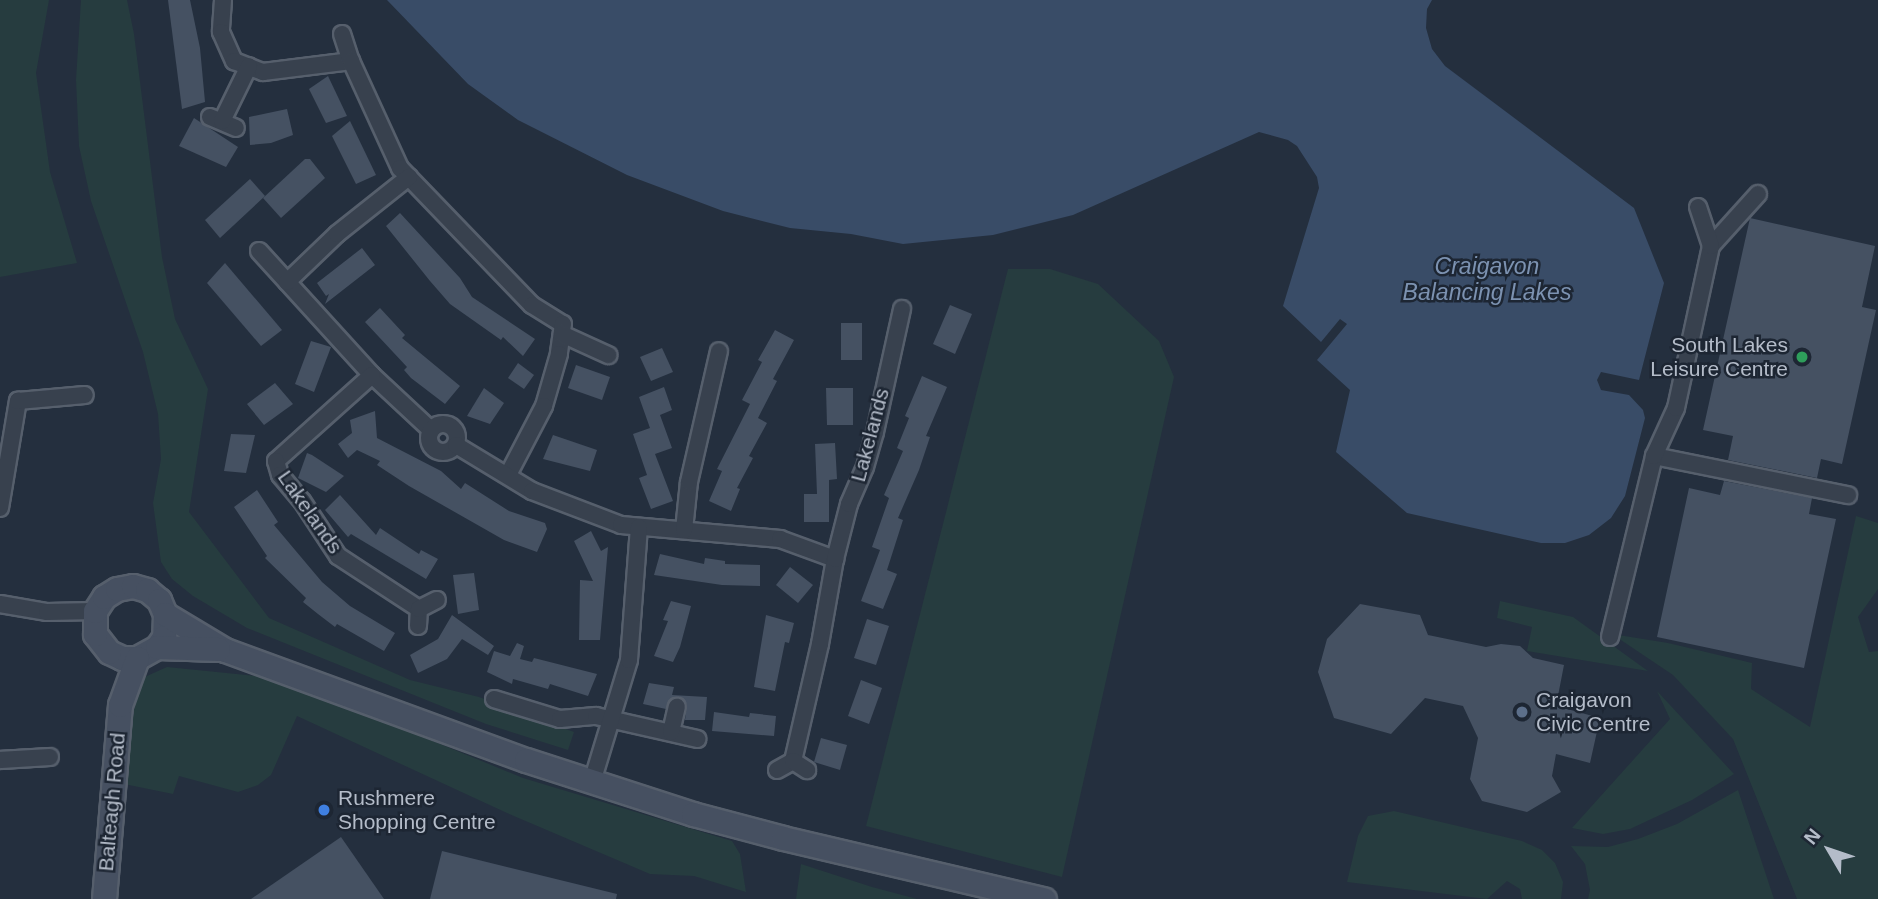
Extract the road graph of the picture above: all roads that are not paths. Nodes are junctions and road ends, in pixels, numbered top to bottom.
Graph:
1 (223, 0) edge
2 (342, 34) dead end
3 (351, 61) junction
4 (249, 66) junction
5 (223, 122) dead end
6 (409, 177) junction
7 (1758, 194) dead end
8 (1698, 207) dead end
9 (1711, 246) junction
10 (259, 251) dead end
11 (287, 282) junction
12 (902, 309) dead end
13 (562, 334) junction
14 (719, 351) dead end
15 (608, 355) dead end
16 (372, 375) junction
17 (86, 395) dead end
18 (1654, 456) junction
19 (508, 475) junction
20 (1848, 495) dead end
21 (0, 508) edge
22 (639, 527) junction
23 (684, 530) junction
24 (835, 559) junction
25 (437, 600) dead end
26 (0, 604) edge
27 (419, 609) junction
28 (95, 611) junction
29 (166, 614) junction
30 (418, 626) dead end
31 (1610, 637) dead end
32 (225, 650) junction
33 (109, 652) junction
34 (147, 653) junction
35 (494, 699) dead end
36 (120, 705) junction
37 (677, 707) dead end
38 (613, 719) junction
39 (671, 732) junction
40 (697, 738) dead end
41 (50, 757) dead end
42 (0, 760) edge
43 (793, 761) junction
44 (776, 770) dead end
45 (807, 770) dead end
46 (592, 782) junction
47 (104, 899) edge
48 (1044, 899) edge

1 - 4 street
2 - 3 street
3 - 4 street
3 - 6 street
4 - 5 street
6 - 11 street
6 - 13 street
7 - 9 street
8 - 9 street
9 - 18 street
10 - 11 street
11 - 16 street
12 - 24 street, Lakelands
13 - 15 street
13 - 19 street
14 - 23 street
16 - 19 street
16 - 27 street, Lakelands
17 - 21 street
18 - 20 street
18 - 31 street
19 - 22 street
22 - 23 street
22 - 38 street
23 - 24 street
24 - 43 street, Lakelands
25 - 27 street
26 - 28 street
27 - 30 street
28 - 29 street
28 - 33 street
29 - 32 street
29 - 34 street
32 - 34 street
32 - 46 street
33 - 34 street
33 - 36 street, Balteagh Road
34 - 36 street, Balteagh Road
35 - 38 street
36 - 47 street, Balteagh Road
37 - 39 street
38 - 39 street
38 - 46 street
39 - 40 street
41 - 42 street
43 - 44 street
43 - 45 street
46 - 48 street

